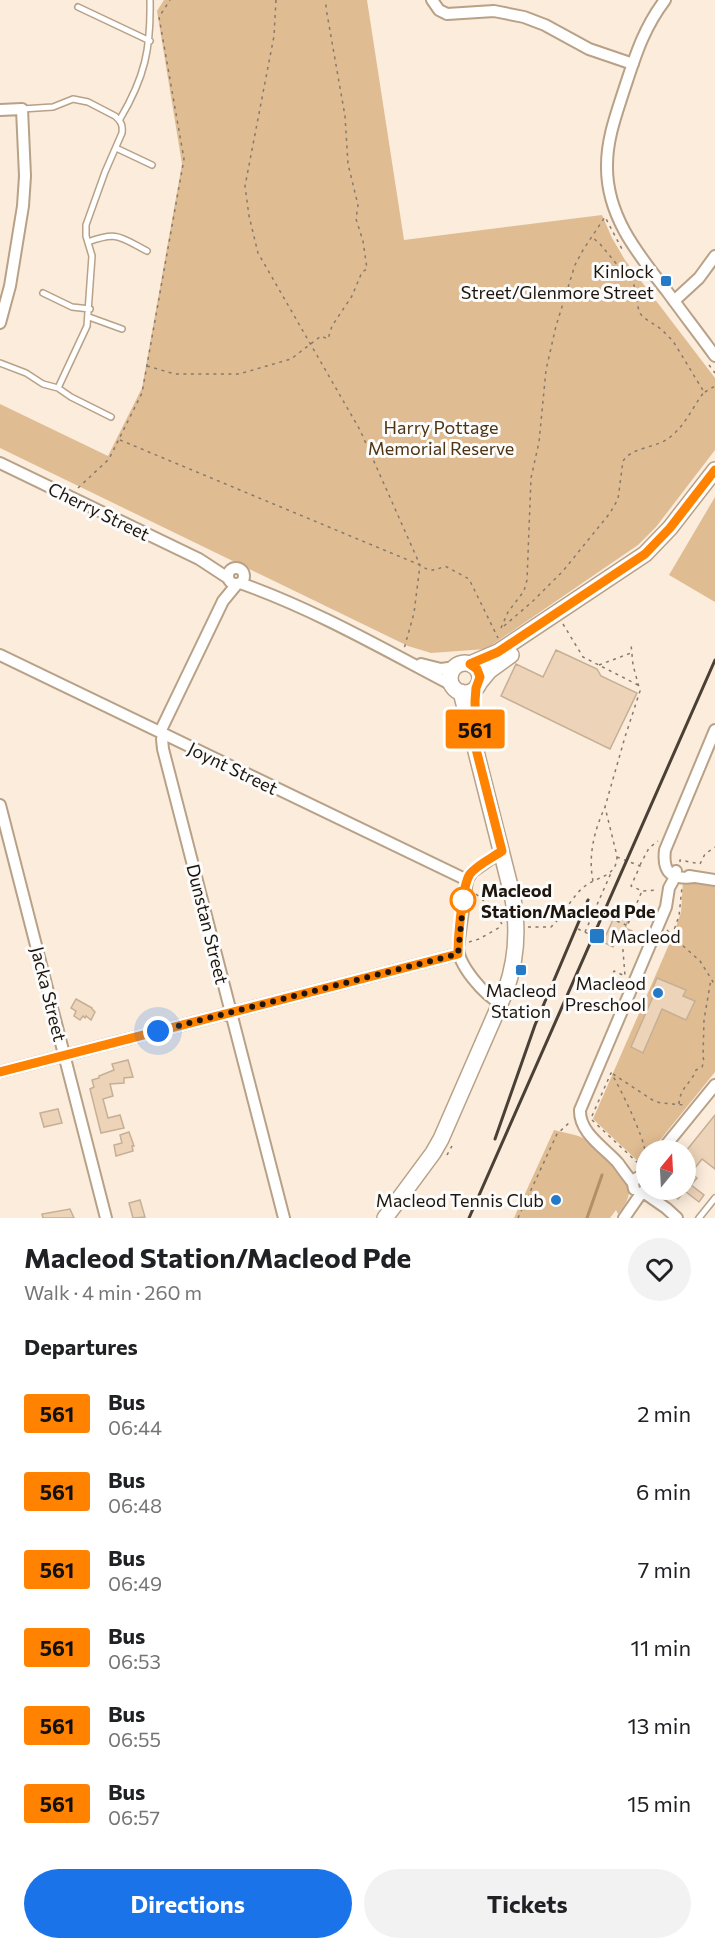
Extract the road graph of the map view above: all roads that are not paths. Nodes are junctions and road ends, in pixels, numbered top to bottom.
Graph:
1 (150, 0) edge
2 (432, 0) edge
3 (665, 0) edge
4 (78, 7) dead end
5 (150, 41) junction
6 (633, 64) junction
7 (22, 109) junction
8 (0, 110) edge
9 (120, 119) junction
10 (116, 148) junction
11 (152, 165) dead end
12 (88, 242) junction
13 (147, 251) dead end
14 (715, 256) edge
15 (42, 293) dead end
16 (674, 301) junction
17 (90, 309) junction
18 (89, 317) junction
19 (0, 323) edge
20 (122, 329) dead end
21 (712, 360) edge
22 (0, 363) edge
23 (58, 388) junction
24 (111, 417) dead end
25 (0, 464) edge
26 (715, 470) edge
27 (715, 482) edge
28 (235, 578) junction
29 (0, 655) edge
30 (407, 660) junction
31 (463, 666) junction
32 (467, 687) junction
33 (715, 730) edge
34 (162, 733) junction
35 (0, 805) edge
36 (502, 851) junction
37 (680, 875) junction
38 (715, 880) edge
39 (466, 884) junction
40 (661, 920) junction
41 (458, 954) junction
42 (500, 1004) junction
43 (231, 1012) junction
44 (64, 1055) junction
45 (0, 1072) edge
46 (715, 1085) edge
47 (670, 1140) edge
48 (636, 1176) edge
49 (636, 1193) edge
50 (715, 1198) edge
51 (659, 1200) edge
52 (627, 1213) edge
53 (106, 1218) edge
54 (284, 1218) edge
55 (385, 1218) edge
56 (677, 1218) edge
57 (699, 1218) edge

1 - 5 lane
2 - 6 street
3 - 6 street
4 - 5 lane
5 - 9 lane
6 - 16 street
7 - 8 street
7 - 9 lane
7 - 19 street
9 - 10 lane
10 - 11 lane
10 - 12 lane
12 - 13 lane
12 - 17 lane
14 - 16 street
15 - 17 lane
16 - 21 street
17 - 18 lane
18 - 20 lane
18 - 23 lane
22 - 23 lane
23 - 24 lane
25 - 28 street, Cherry Street
26 - 31 street
27 - 32 street
28 - 30 street, Cherry Street
28 - 34 street
29 - 34 street, Joynt Street
30 - 31 street, Cherry Street
30 - 32 street, Cherry Street
31 - 32 street
31 - 32 street
32 - 36 street
33 - 37 street
34 - 39 street, Joynt Street
34 - 43 street, Dunstan Street
35 - 44 street, Jacka Street
36 - 39 street
36 - 42 street
37 - 38 street
37 - 40 street
37 - 40 street
39 - 41 street
40 - 48 street
41 - 42 street
41 - 43 street
42 - 55 street
43 - 44 street
43 - 54 street, Dunstan Street
44 - 45 street
44 - 53 street, Jacka Street
46 - 47 street
49 - 52 street
50 - 57 lane
51 - 56 street

